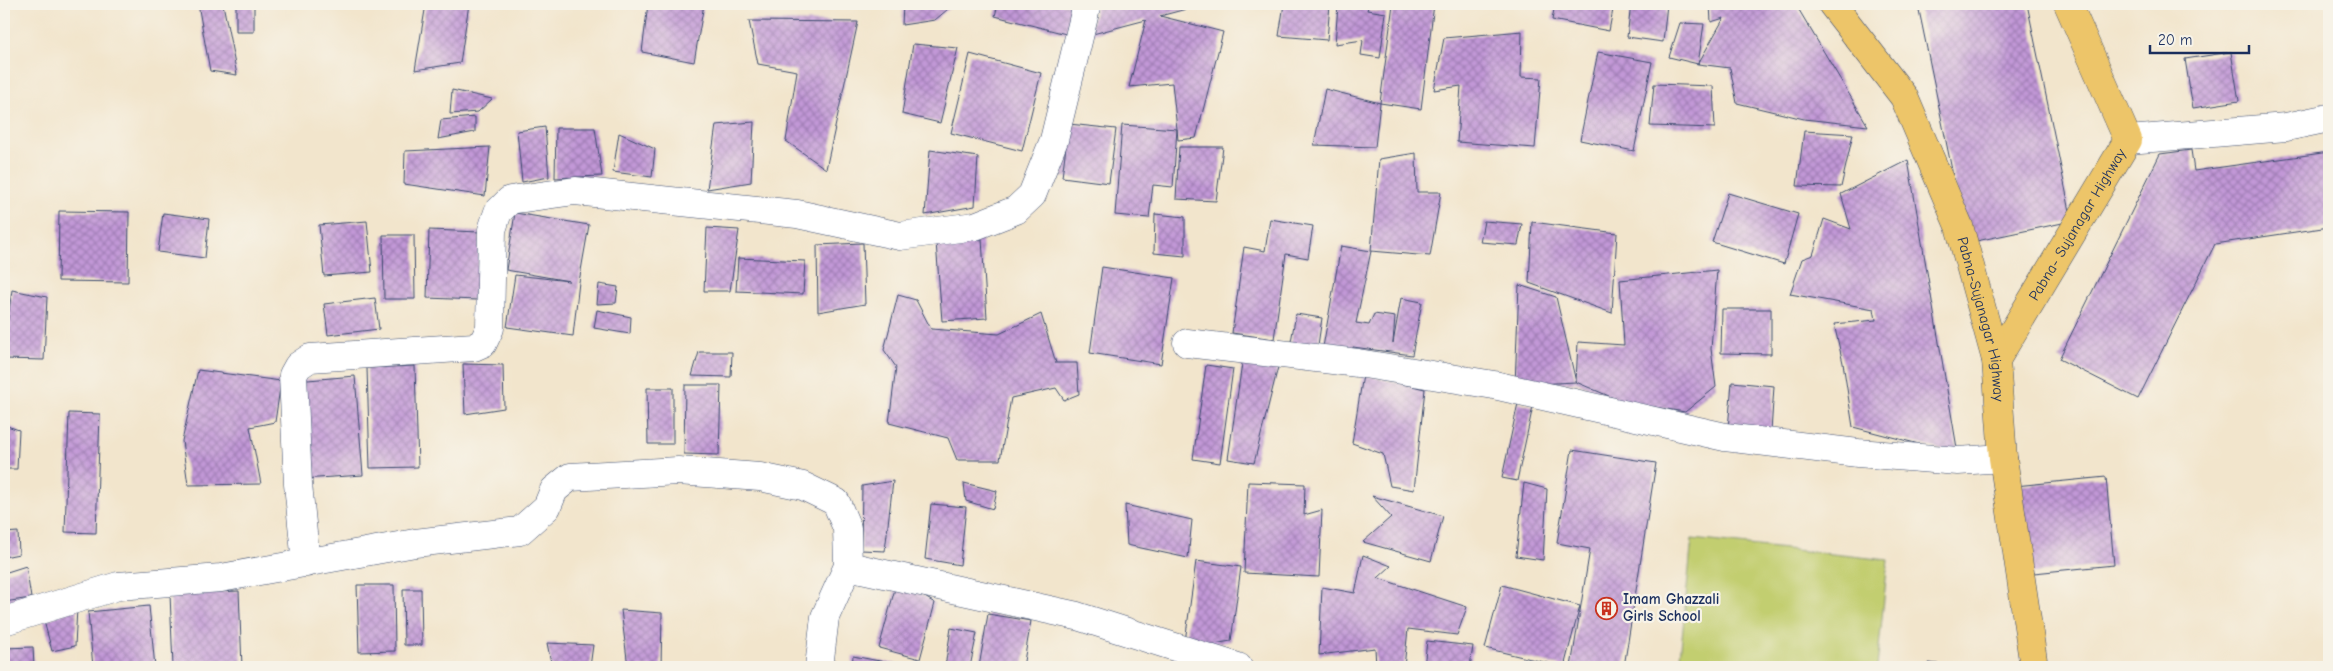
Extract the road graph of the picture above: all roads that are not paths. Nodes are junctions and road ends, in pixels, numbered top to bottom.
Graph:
1 (1087, 4) edge
2 (1832, 4) edge
3 (2068, 4) edge
4 (2329, 118) edge
5 (2128, 140) junction
6 (1187, 344) dead end
7 (1996, 360) junction
8 (2003, 458) junction
9 (306, 563) junction
10 (848, 566) junction
11 (4, 621) edge
12 (819, 667) edge
13 (1238, 667) edge
14 (2034, 667) edge

1 - 9 street
2 - 7 main road, Pabna-Sujanagar Highway
3 - 5 main road, Pabna- Sujanagar Highway
4 - 5 street
5 - 7 main road, Pabna- Sujanagar Highway
6 - 8 street
7 - 8 main road, Pabna-Sujanagar Highway
8 - 14 main road, Pabna-Sujanagar Highway
9 - 10 street
9 - 11 street
10 - 12 street
10 - 13 street

